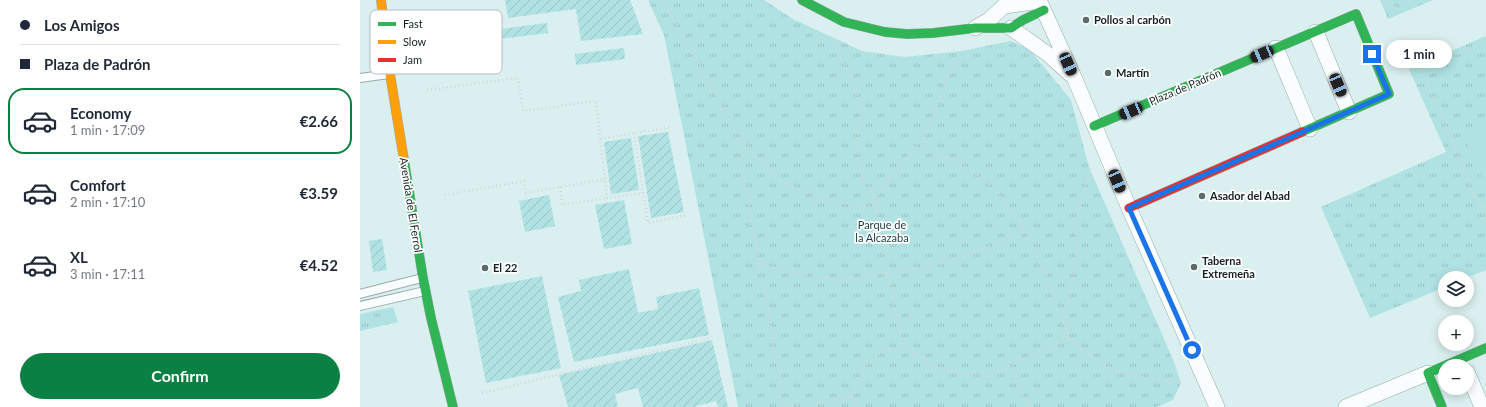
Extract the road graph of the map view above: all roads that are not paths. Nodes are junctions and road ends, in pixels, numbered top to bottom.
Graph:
1 (381, 0) edge
2 (802, 0) edge
3 (1006, 3) edge
4 (1041, 4) edge
5 (382, 10) edge
6 (975, 28) junction
7 (1011, 28) junction
8 (1316, 32) junction
9 (1276, 48) junction
10 (390, 74) joint
11 (1074, 77) junction
12 (360, 78) edge
13 (1349, 112) junction
14 (1094, 126) junction
15 (1310, 129) junction
16 (1129, 208) junction
17 (422, 278) junction
18 (425, 292) junction
19 (360, 294) edge
20 (360, 306) edge
21 (1486, 348) edge
22 (1472, 359) edge
23 (1438, 371) edge
24 (1428, 373) junction
25 (1474, 388) edge
26 (453, 407) edge
27 (1217, 407) edge
28 (1346, 407) edge
29 (1442, 407) edge
30 (1482, 407) edge

1 - 5 street, Avenida de El Ferrol
2 - 6 street
3 - 4 street
3 - 6 street
4 - 7 street
4 - 11 street
6 - 7 street
7 - 11 street
8 - 9 street, Plaza de Padrón
8 - 13 street
8 - 13 street, Plaza de Padrón
9 - 14 street, Plaza de Padrón
9 - 15 street
10 - 12 lane
10 - 17 street, Avenida de El Ferrol
11 - 14 street
13 - 15 street, Plaza de Padrón
14 - 16 street
15 - 16 street, Plaza de Padrón
16 - 27 street
17 - 18 street, Avenida de El Ferrol
17 - 19 lane
18 - 20 lane
18 - 26 street, Avenida de El Ferrol
21 - 22 street
23 - 24 street
24 - 28 street
24 - 29 street
25 - 30 street

